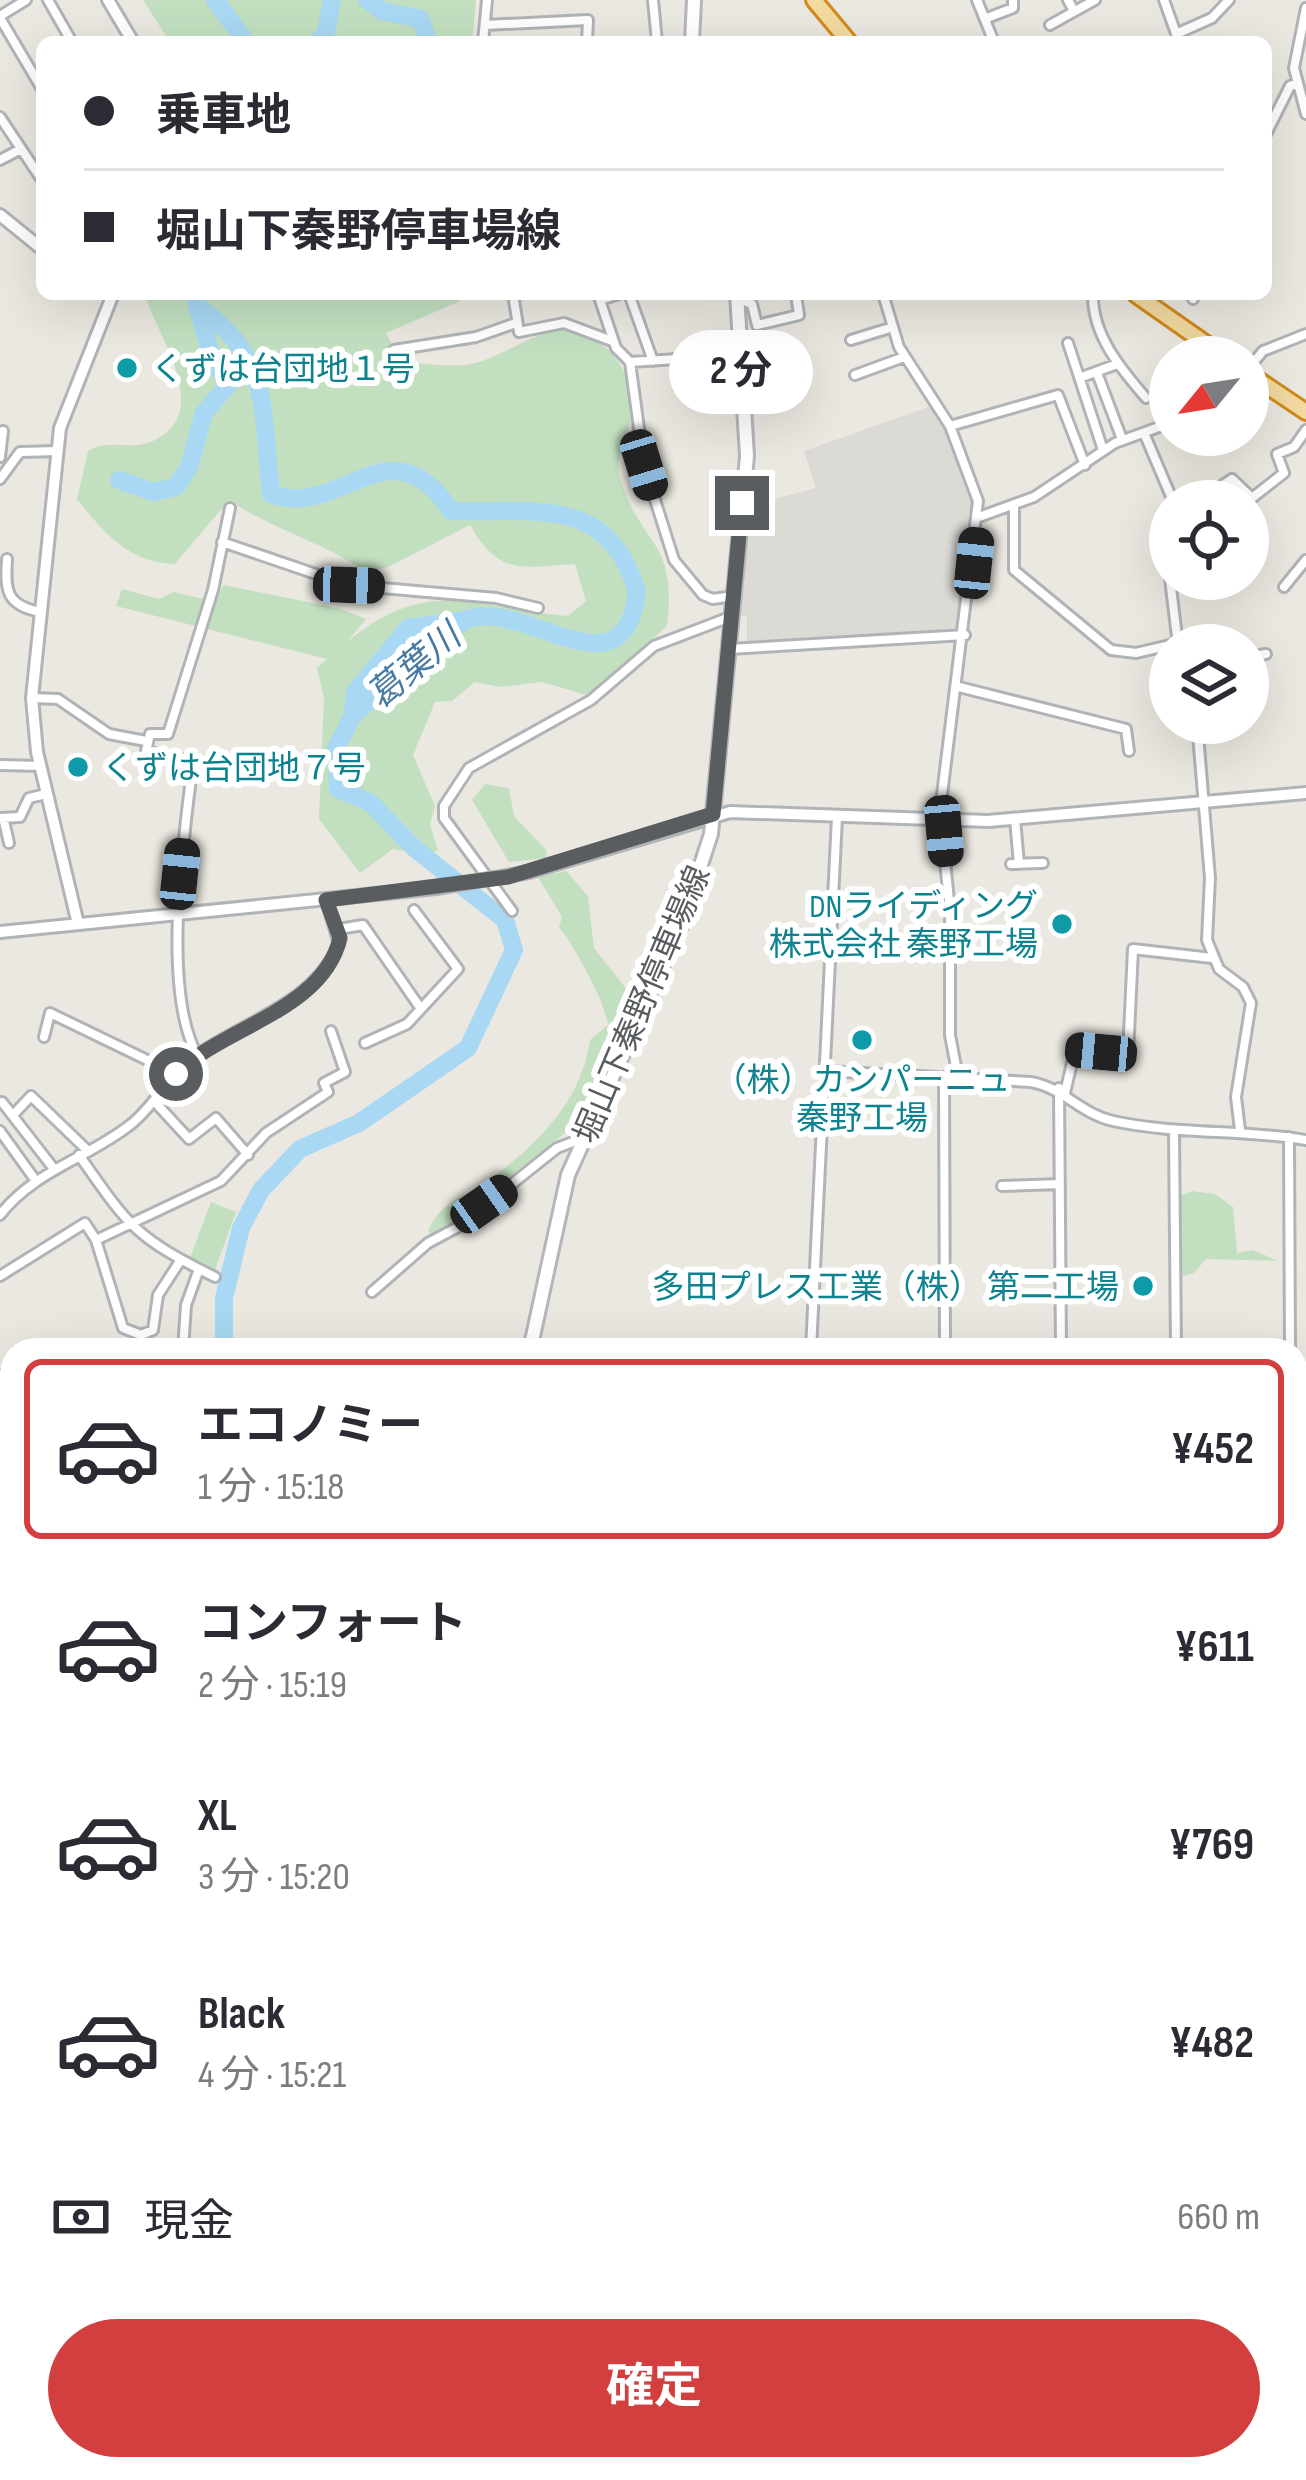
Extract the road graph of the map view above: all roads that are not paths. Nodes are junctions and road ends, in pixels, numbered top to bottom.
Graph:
1 (26, 0) edge
2 (48, 0) edge
3 (108, 0) edge
4 (487, 0) edge
5 (653, 0) edge
6 (694, 0) edge
7 (814, 0) edge
8 (977, 0) edge
9 (1013, 0) edge
10 (1068, 0) edge
11 (1095, 0) edge
12 (1164, 0) edge
13 (1228, 0) edge
14 (1306, 8) edge
15 (1074, 11) junction
16 (0, 17) edge
17 (987, 18) junction
18 (485, 25) junction
19 (1050, 25) dead end
20 (69, 36) edge
21 (129, 36) edge
22 (484, 36) edge
23 (587, 36) edge
24 (657, 36) edge
25 (692, 36) edge
26 (844, 36) edge
27 (992, 36) edge
28 (1177, 36) edge
29 (1181, 36) edge
30 (36, 79) edge
31 (1297, 83) junction
32 (1306, 114) edge
33 (0, 117) edge
34 (1272, 122) edge
35 (19, 150) junction
36 (0, 160) edge
37 (36, 172) edge
38 (0, 214) edge
39 (36, 244) edge
40 (110, 300) edge
41 (514, 300) edge
42 (600, 300) edge
43 (631, 300) edge
44 (737, 300) edge
45 (744, 300) edge
46 (797, 300) edge
47 (886, 300) edge
48 (1093, 300) edge
49 (1144, 300) edge
50 (516, 323) junction
51 (893, 327) junction
52 (1306, 334) edge
53 (1195, 336) edge
54 (851, 340) dead end
55 (614, 341) junction
56 (1068, 343) dead end
57 (1269, 349) edge
58 (394, 350) dead end
59 (742, 355) junction
60 (904, 357) junction
61 (630, 362) junction
62 (653, 362) junction
63 (1117, 364) junction
64 (1097, 374) junction
65 (855, 375) dead end
66 (1082, 376) junction
67 (1269, 386) edge
68 (1146, 398) dead end
69 (1306, 412) edge
70 (950, 426) junction
71 (1149, 428) edge
72 (1145, 429) junction
73 (1306, 430) edge
74 (4, 431) dead end
75 (1122, 439) junction
76 (1102, 450) junction
77 (57, 451) junction
78 (0, 457) edge
79 (1085, 465) junction
80 (0, 479) edge
81 (1165, 480) edge
82 (1269, 488) edge
83 (1014, 506) junction
84 (230, 508) dead end
85 (979, 517) junction
86 (222, 542) junction
87 (7, 559) dead end
88 (1306, 560) edge
89 (1284, 587) dead end
90 (733, 596) junction
91 (538, 608) dead end
92 (40, 612) junction
93 (731, 616) junction
94 (965, 635) junction
95 (728, 649) junction
96 (1149, 650) edge
97 (958, 687) junction
98 (32, 698) junction
99 (146, 741) junction
100 (1200, 744) edge
101 (1129, 751) dead end
102 (193, 763) junction
103 (270, 764) dead end
104 (0, 766) edge
105 (40, 766) junction
106 (1306, 793) edge
107 (46, 794) junction
108 (1206, 802) junction
109 (713, 814) junction
110 (837, 817) junction
111 (1016, 818) junction
112 (2, 819) edge
113 (943, 820) junction
114 (9, 842) dead end
115 (1042, 863) dead end
116 (326, 900) junction
117 (414, 910) dead end
118 (512, 911) dead end
119 (177, 914) junction
120 (78, 924) junction
121 (339, 928) junction
122 (0, 932) edge
123 (1212, 958) junction
124 (421, 1009) junction
125 (332, 1031) dead end
126 (44, 1037) dead end
127 (365, 1043) dead end
128 (197, 1054) junction
129 (825, 1071) junction
130 (176, 1074) junction
131 (944, 1077) junction
132 (958, 1077) junction
133 (1062, 1090) junction
134 (154, 1101) junction
135 (2, 1102) edge
136 (13, 1115) junction
137 (1240, 1130) junction
138 (0, 1131) edge
139 (1174, 1132) junction
140 (585, 1137) junction
141 (1288, 1137) junction
142 (1306, 1140) edge
143 (83, 1152) junction
144 (248, 1155) junction
145 (54, 1169) junction
146 (36, 1181) junction
147 (1060, 1184) junction
148 (1002, 1186) dead end
149 (2, 1209) edge
150 (129, 1227) junction
151 (97, 1240) junction
152 (180, 1261) junction
153 (199, 1269) junction
154 (0, 1276) edge
155 (215, 1277) dead end
156 (372, 1292) dead end
157 (184, 1338) edge
158 (532, 1338) edge
159 (812, 1338) edge
160 (945, 1338) edge
161 (1061, 1338) edge
162 (1176, 1338) edge
163 (1290, 1338) edge

1 - 16 street
2 - 20 street
3 - 21 street
4 - 18 street
5 - 24 street
6 - 25 main road
7 - 26 highway
8 - 17 street
9 - 17 street
10 - 15 street
11 - 15 street
12 - 28 street
13 - 29 street
14 - 31 street
15 - 19 street
16 - 30 street
17 - 27 street
18 - 22 street
18 - 23 street
31 - 32 street
31 - 34 street
33 - 35 street
35 - 36 street
35 - 37 street
38 - 39 street
40 - 77 street
41 - 50 street
42 - 55 street
43 - 62 street
44 - 59 main road, 堀山下秦野停車場線
45 - 46 street
47 - 51 street
48 - 63 street
49 - 53 highway
50 - 55 street
50 - 58 street
51 - 54 street
51 - 60 street
52 - 57 street
55 - 61 street
56 - 66 street
59 - 62 street
59 - 90 main road, 堀山下秦野停車場線
60 - 65 street
60 - 70 street
61 - 62 street
61 - 90 street
63 - 64 street
63 - 68 street
64 - 66 street
64 - 75 street
66 - 76 street
67 - 69 highway
70 - 79 street
70 - 85 street
71 - 72 street
72 - 75 street
72 - 81 street
73 - 82 street
74 - 78 street
75 - 76 street
76 - 79 street
77 - 80 street
77 - 92 street
79 - 83 street
83 - 85 street
83 - 96 street
84 - 86 street
85 - 94 street
86 - 91 street
86 - 99 street
87 - 92 street
88 - 89 street
90 - 93 main road, 堀山下秦野停車場線
92 - 98 street
93 - 95 main road, 堀山下秦野停車場線
93 - 118 street
94 - 95 street
94 - 97 street
95 - 109 main road, 堀山下秦野停車場線
97 - 101 street
97 - 113 street
98 - 99 street
98 - 105 street
99 - 102 street
100 - 108 street
102 - 103 street
102 - 119 street
104 - 105 street
105 - 107 street
106 - 108 street
107 - 112 street
107 - 120 street
108 - 111 street
108 - 123 street
109 - 110 street
109 - 116 street, bridge
109 - 140 main road, 堀山下秦野停車場線
110 - 113 street
110 - 129 street
111 - 113 street
111 - 115 street
112 - 114 street
113 - 132 street
116 - 119 street
116 - 121 street
117 - 124 street
119 - 120 street
119 - 128 street
120 - 122 street
121 - 124 street
121 - 128 street
123 - 133 street
123 - 137 street
124 - 127 street
125 - 144 street
126 - 130 street
128 - 130 street
129 - 131 street
129 - 159 street
130 - 134 street
131 - 132 street
131 - 160 street
132 - 133 street
133 - 139 street
133 - 147 street
134 - 143 street
134 - 144 street
135 - 136 street
136 - 143 street
136 - 145 street
137 - 139 street
137 - 141 street
138 - 146 street
139 - 162 street
140 - 156 street
140 - 158 main road, 堀山下秦野停車場線
141 - 142 street
141 - 163 street
143 - 145 street
143 - 150 street
144 - 150 street
145 - 146 street
146 - 149 street
147 - 148 street
147 - 161 street
150 - 151 street
150 - 152 street
151 - 152 street
151 - 154 street
152 - 153 street
153 - 155 street
153 - 157 street

